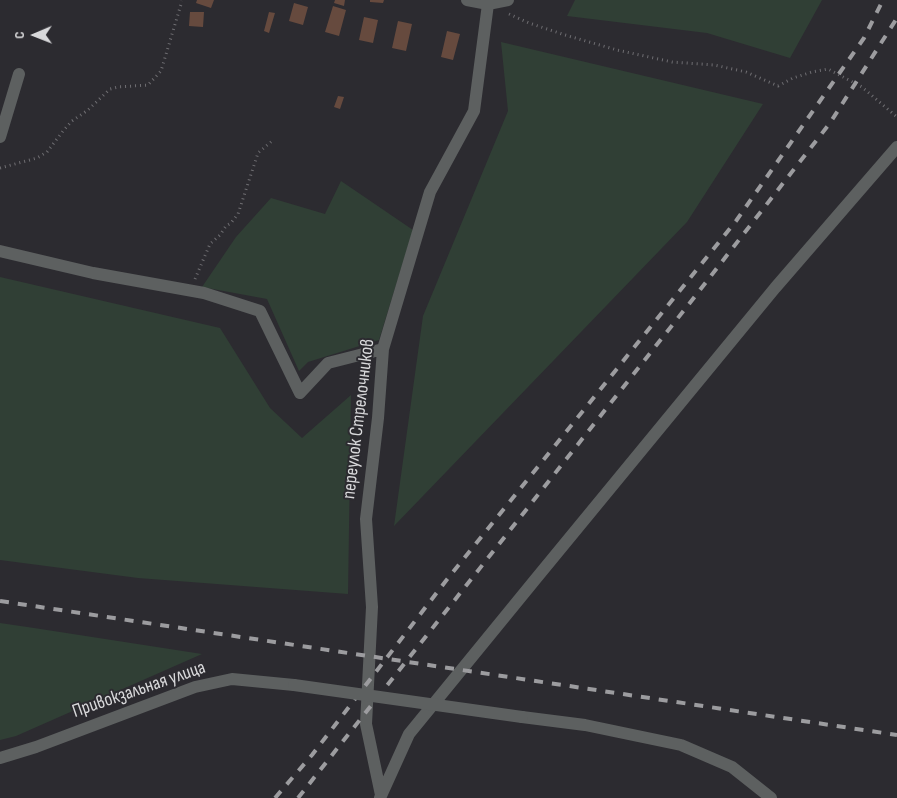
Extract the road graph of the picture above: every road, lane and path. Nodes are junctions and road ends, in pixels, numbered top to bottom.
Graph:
1 (467, 0) edge
2 (508, 0) edge
3 (182, 2) dead end
4 (488, 4) junction
5 (19, 74) dead end
6 (897, 117) edge
7 (0, 137) edge
8 (272, 142) dead end
9 (897, 147) edge
10 (0, 168) edge
11 (0, 251) edge
12 (190, 291) junction
13 (383, 349) junction
14 (0, 758) edge
15 (380, 797) edge
16 (771, 798) edge

1 - 4 street
2 - 4 street
3 - 10 path
4 - 6 path
4 - 13 street, переулок Стрелочников
5 - 7 street
8 - 12 path
9 - 15 street
11 - 12 street
12 - 13 street
13 - 15 street, переулок Стрелочников
14 - 16 street, Привокзальная улица, bridge

